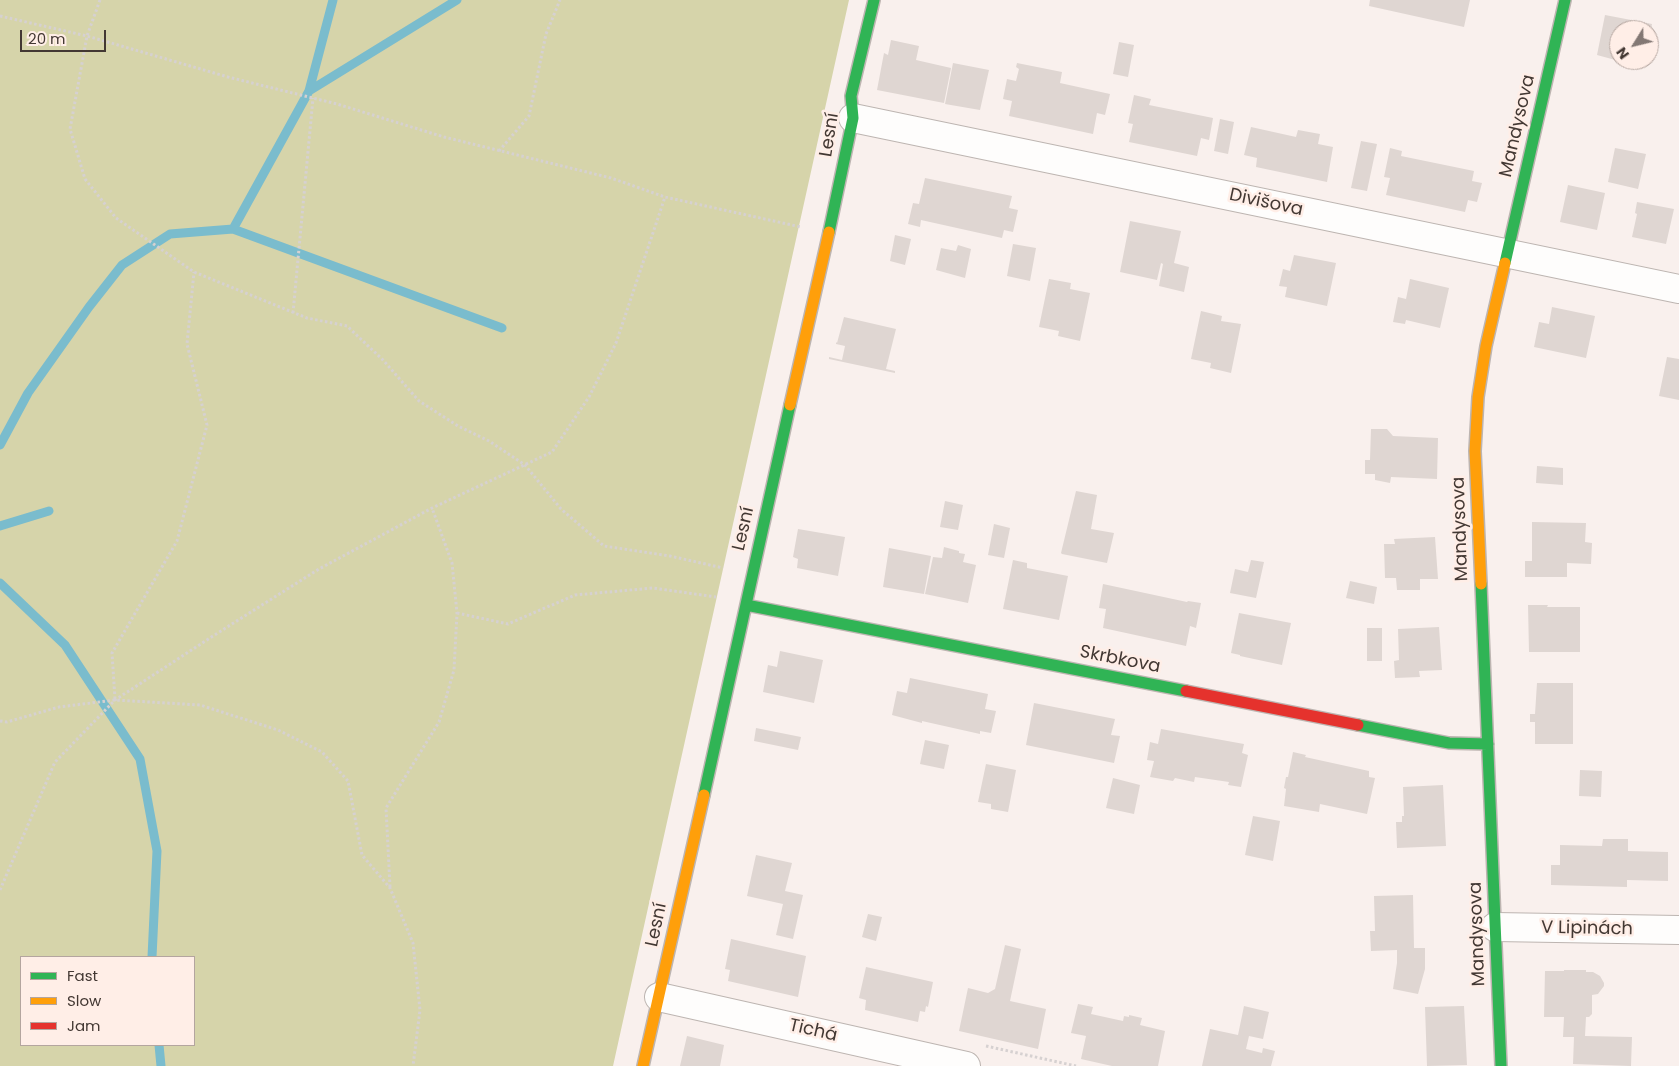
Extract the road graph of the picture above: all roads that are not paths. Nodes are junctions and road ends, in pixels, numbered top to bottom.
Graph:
1 (874, 0) edge
2 (1565, 0) edge
3 (853, 118) junction
4 (1506, 253) junction
5 (1679, 289) edge
6 (746, 605) junction
7 (1488, 744) junction
8 (1494, 927) junction
9 (1679, 930) edge
10 (660, 997) junction
11 (643, 1066) edge
12 (966, 1066) edge
13 (1501, 1066) edge

1 - 3 street, Lesní
2 - 4 street, Mandysova
3 - 4 street, Divišova
3 - 6 street, Lesní
4 - 5 street, Divišova
4 - 7 street, Mandysova
6 - 7 street, Skrbkova
6 - 10 street, Lesní
7 - 8 street, Mandysova
8 - 9 street, V Lipinách
8 - 13 street, Mandysova
10 - 11 street, Lesní
10 - 12 street, Tichá

